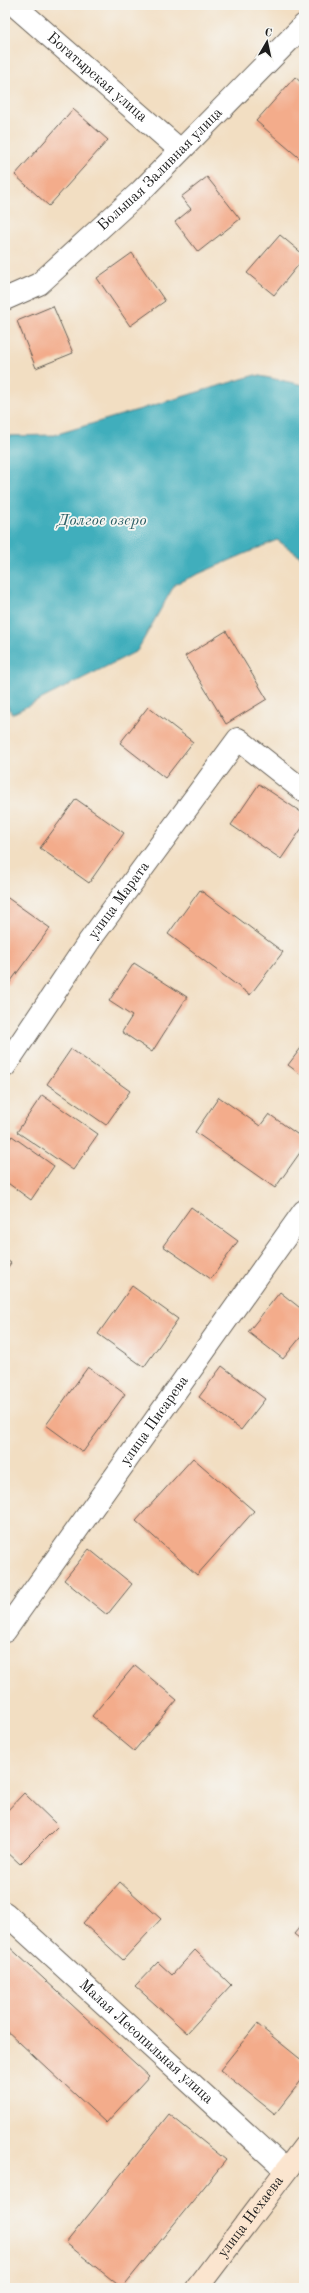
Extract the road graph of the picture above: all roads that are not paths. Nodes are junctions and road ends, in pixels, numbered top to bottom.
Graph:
1 (14, 5) edge
2 (304, 25) edge
3 (180, 150) junction
4 (5, 299) edge
5 (304, 791) edge
6 (5, 1066) edge
7 (304, 1211) edge
8 (5, 1631) edge
9 (5, 1913) edge
10 (304, 2147) edge
11 (286, 2170) junction
12 (197, 2288) edge

1 - 3 street, Богатырская улица
2 - 3 street, Большая Заливная улица
3 - 4 street, Большая Заливная улица
5 - 6 street, улица Марата
7 - 8 street, улица Писарева
9 - 11 street, Малая Лесопильная улица
10 - 11 street, улица Нехаева
11 - 12 street, улица Нехаева

